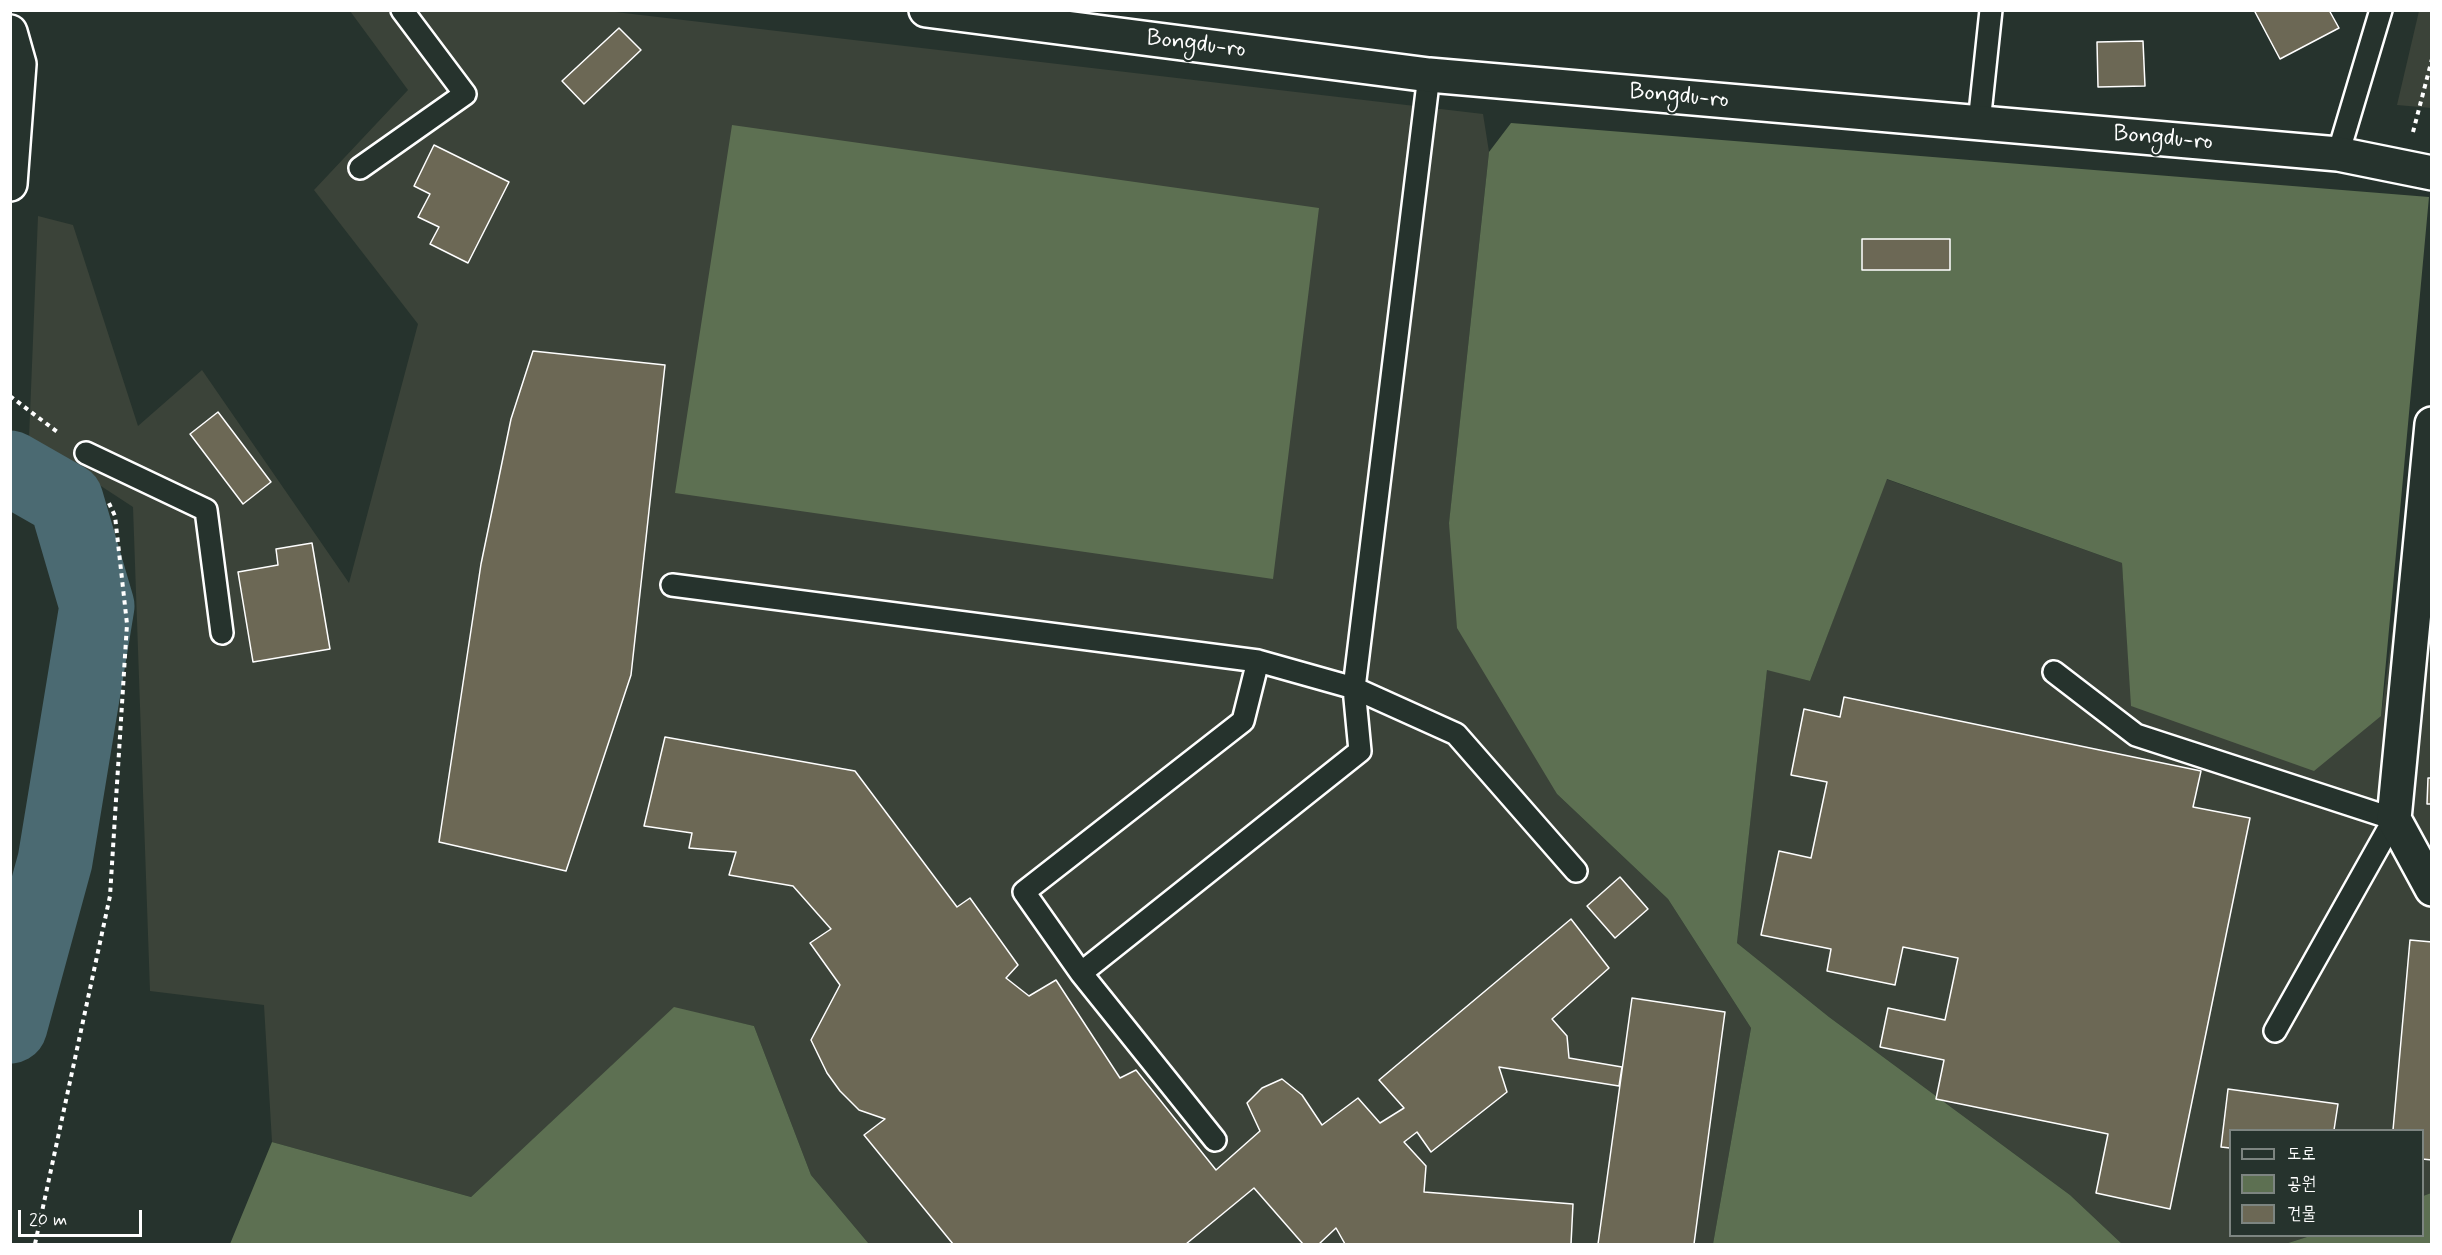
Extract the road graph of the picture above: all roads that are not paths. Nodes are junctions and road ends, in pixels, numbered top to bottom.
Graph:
1 (402, 10) edge
2 (927, 10) edge
3 (1991, 10) edge
4 (2381, 10) edge
5 (10, 32) edge
6 (1429, 75) junction
7 (1979, 123) junction
8 (2338, 154) junction
9 (360, 168) dead end
10 (2418, 170) edge
11 (10, 184) edge
12 (2432, 424) edge
13 (86, 453) road end
14 (672, 585) dead end
15 (222, 633) dead end
16 (1258, 661) junction
17 (2054, 672) dead end
18 (1354, 688) junction
19 (2394, 819) junction
20 (1576, 872) dead end
21 (2432, 888) edge
22 (1081, 973) junction
23 (2275, 1031) dead end
24 (1215, 1140) dead end

1 - 9 lane
2 - 6 main road, Bongdu-ro
3 - 7 lane
4 - 8 lane
5 - 11 main road
6 - 7 main road, Bongdu-ro
6 - 18 lane
7 - 8 main road, Bongdu-ro
8 - 10 main road, Bongdu-ro
12 - 19 main road
13 - 15 lane
14 - 16 lane
16 - 18 lane
16 - 22 lane
17 - 19 lane
18 - 20 lane
18 - 22 lane
19 - 21 main road
19 - 23 lane
22 - 24 lane

